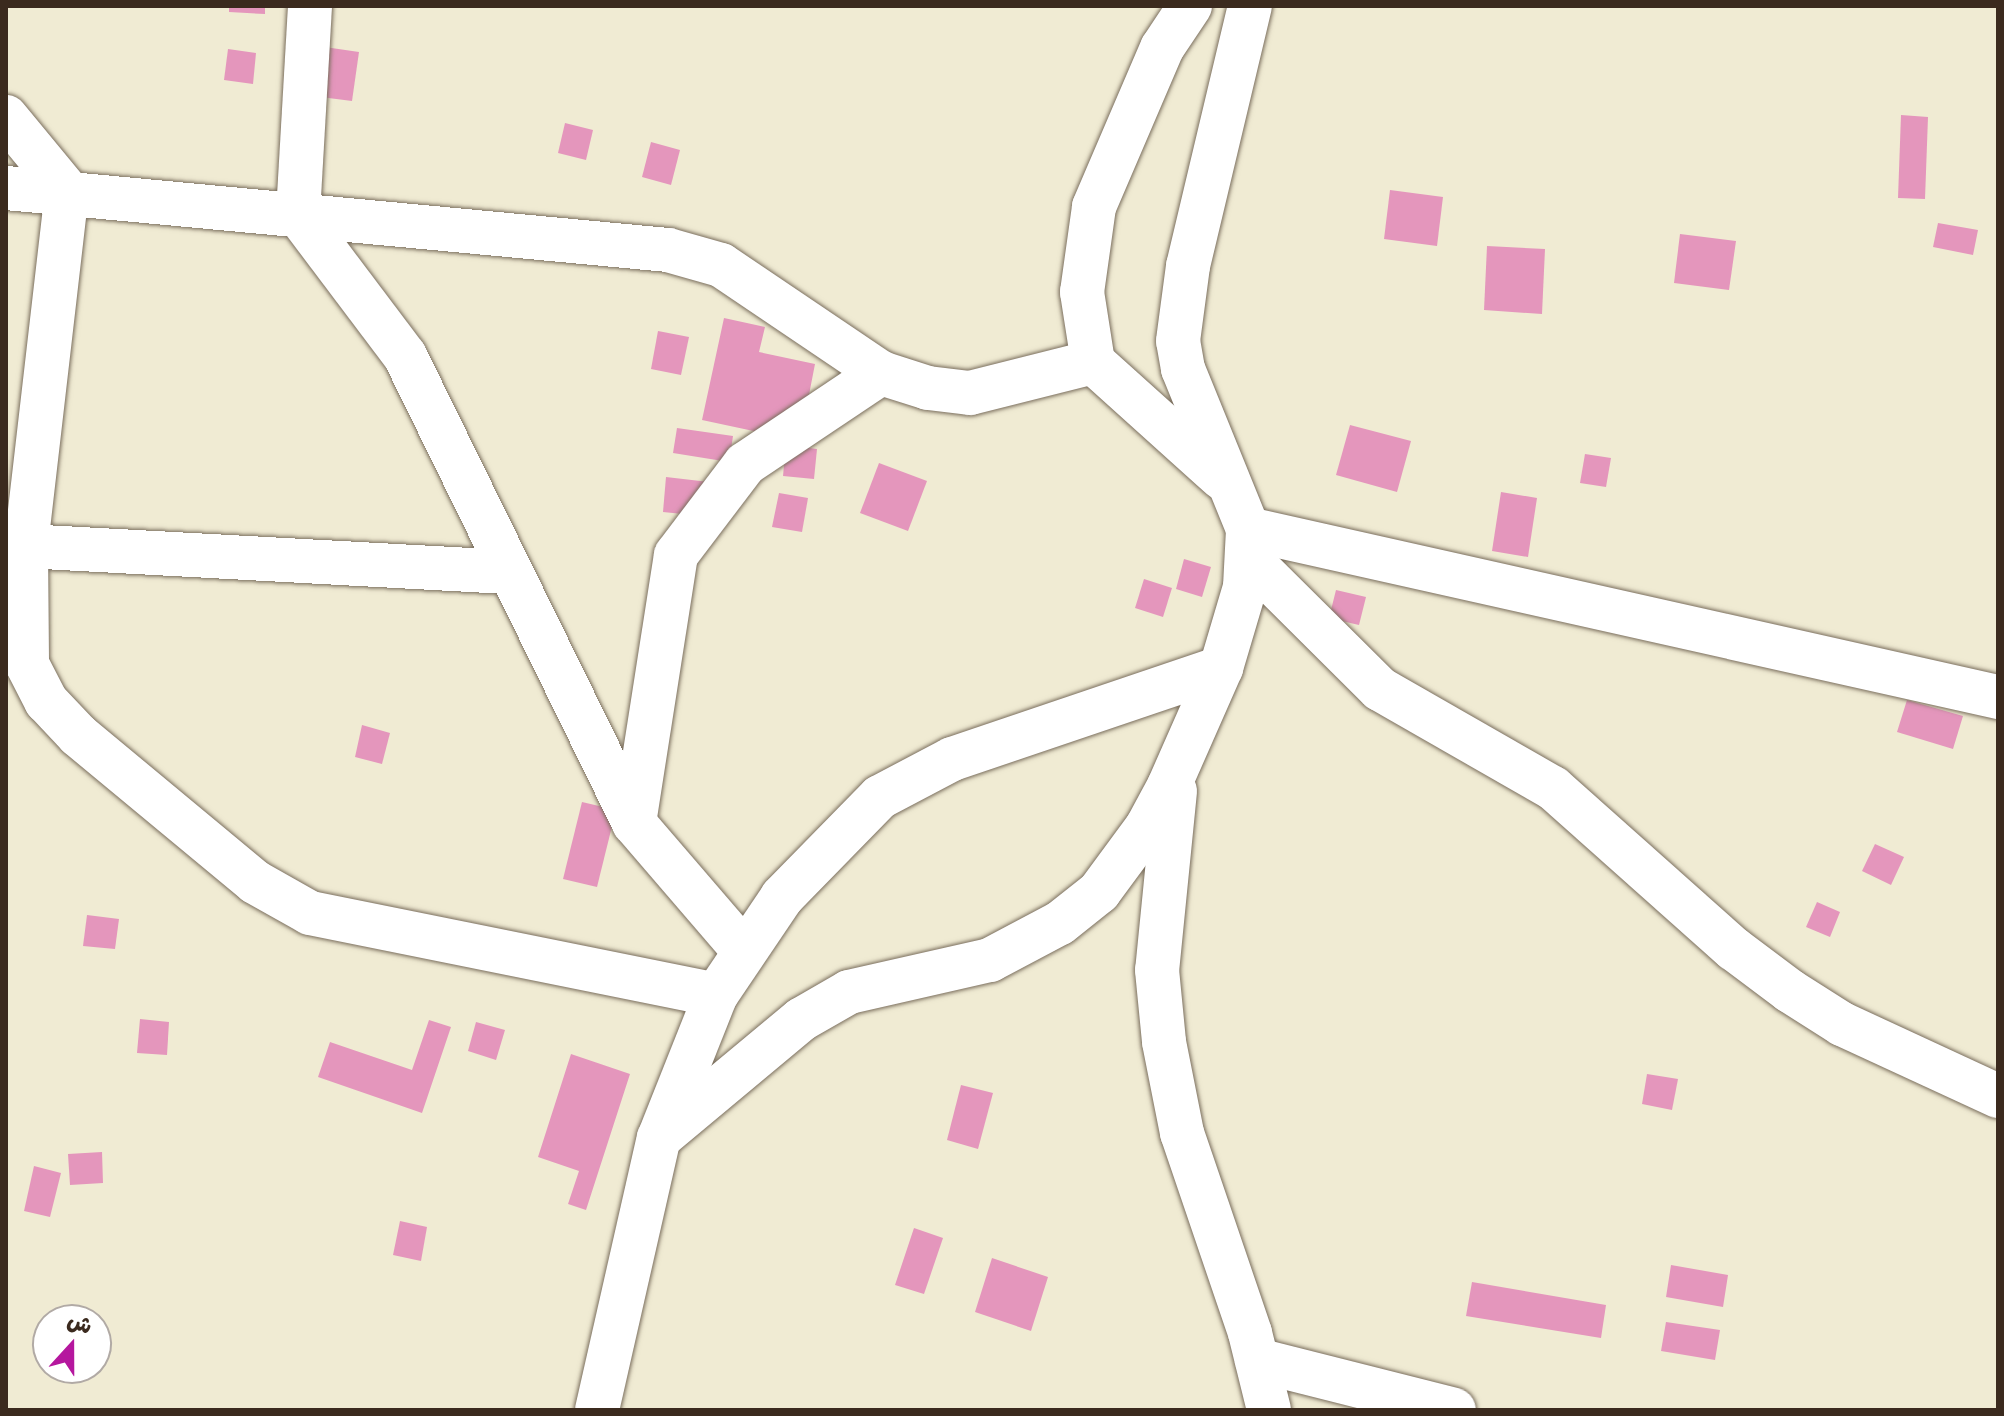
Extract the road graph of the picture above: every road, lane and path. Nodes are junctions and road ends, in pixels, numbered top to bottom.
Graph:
1 (310, 6) edge
2 (1154, 6) edge
3 (1190, 6) edge
4 (1250, 6) edge
5 (1162, 48) junction
6 (6, 117) edge
7 (6, 188) edge
8 (67, 191) junction
9 (298, 214) junction
10 (1093, 362) junction
11 (881, 373) junction
12 (1228, 483) junction
13 (1248, 543) junction
14 (16, 546) edge
15 (508, 572) junction
16 (1221, 668) junction
17 (1998, 697) edge
18 (1179, 765) junction
19 (634, 823) junction
20 (744, 951) junction
21 (716, 995) junction
22 (1998, 1096) edge
23 (659, 1138) junction
24 (1257, 1360) junction
25 (597, 1410) edge
26 (1269, 1410) edge
27 (1454, 1410) edge

1 - 9 street
2 - 5 street
3 - 5 street
4 - 12 street
5 - 10 street
6 - 8 street
7 - 8 street
8 - 9 street
8 - 14 street
9 - 11 street
9 - 15 street
10 - 11 street
10 - 12 street
11 - 19 street
12 - 13 street
13 - 16 street
13 - 17 street
13 - 22 street
14 - 15 street
14 - 21 street
15 - 19 street
16 - 18 street
16 - 20 street
18 - 23 street
18 - 24 street
19 - 20 street
20 - 21 street
21 - 23 street
23 - 25 street
24 - 26 street
24 - 27 street

